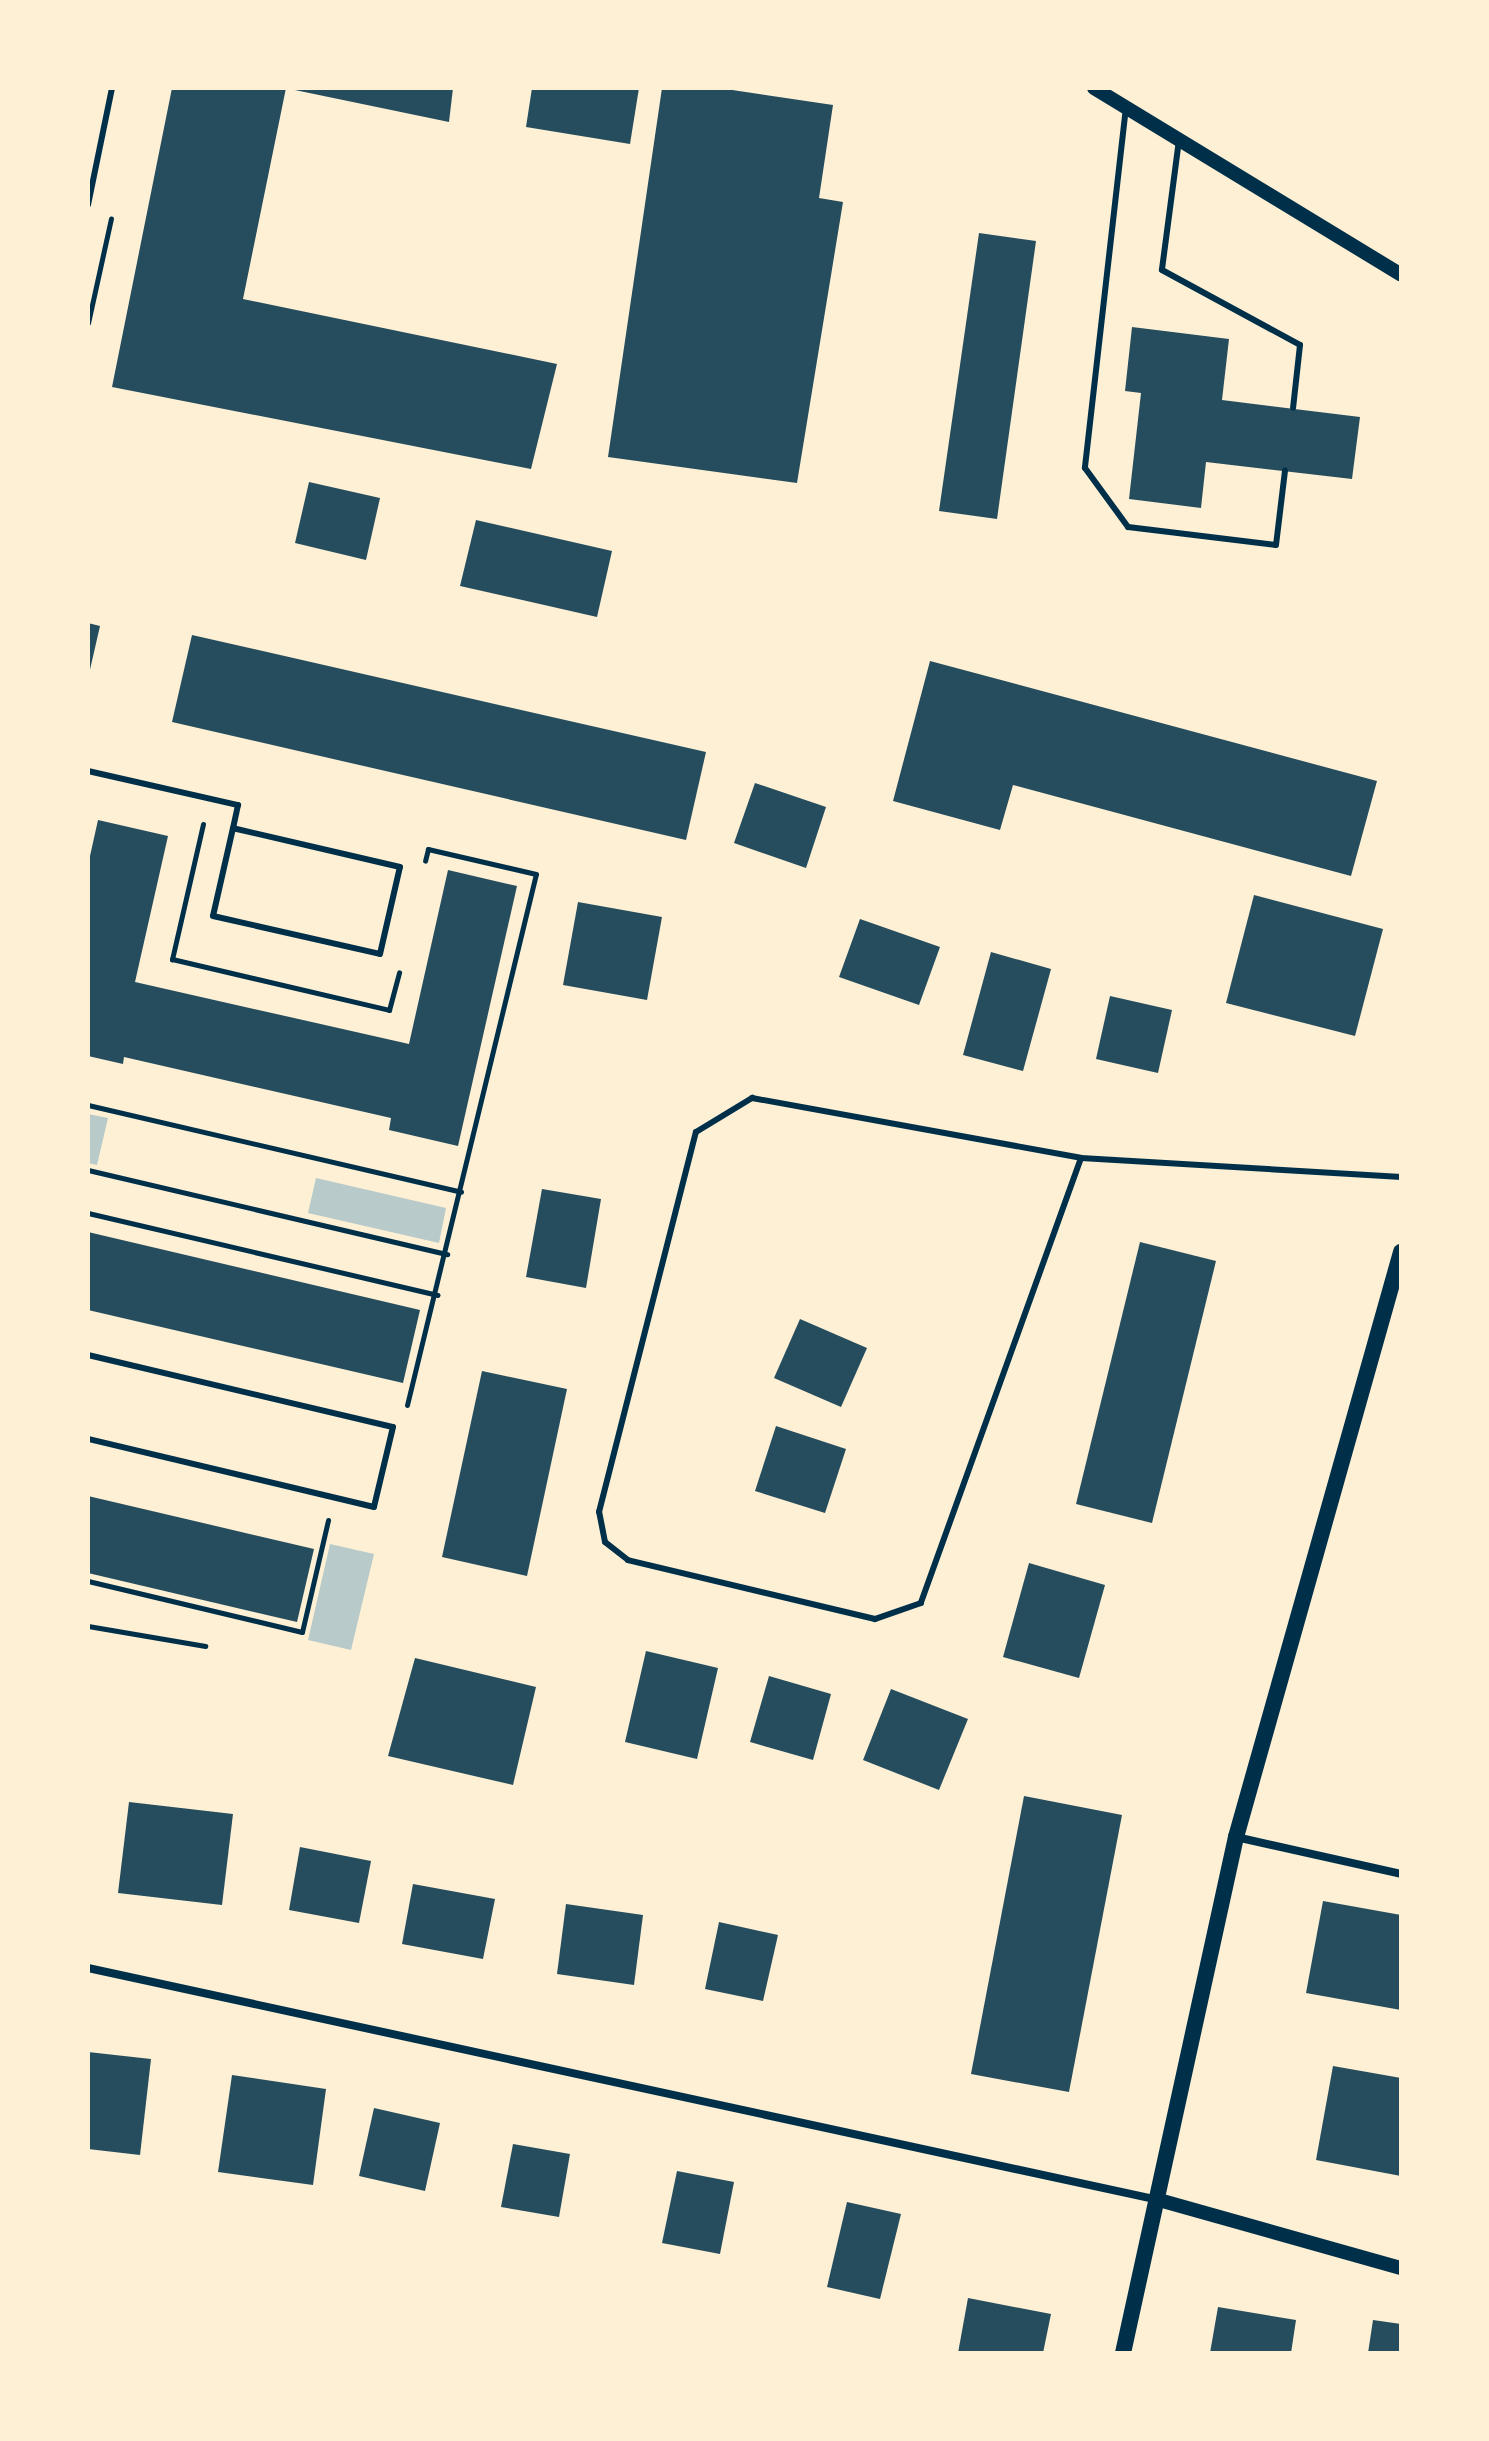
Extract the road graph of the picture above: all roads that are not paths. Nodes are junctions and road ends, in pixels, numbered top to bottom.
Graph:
1 (112, 88) edge
2 (1094, 88) edge
3 (1126, 107) junction
4 (1179, 139) junction
5 (88, 205) edge
6 (1401, 275) edge
7 (1293, 408) dead end
8 (1285, 471) dead end
9 (88, 771) edge
10 (233, 828) junction
11 (1081, 1158) junction
12 (1401, 1177) edge
13 (1401, 1252) edge
14 (88, 1355) edge
15 (88, 1439) edge
16 (1236, 1837) junction
17 (1401, 1874) edge
18 (88, 1968) edge
19 (1159, 2200) junction
20 (1401, 2268) edge
21 (1123, 2353) edge

1 - 5 lane
2 - 3 street
3 - 4 street
3 - 8 lane
4 - 6 street
4 - 7 lane
9 - 10 lane
10 - 10 lane
11 - 11 lane
11 - 12 lane
13 - 16 main road
14 - 15 lane
16 - 17 street
16 - 19 main road
18 - 19 street
19 - 20 street
19 - 21 main road

